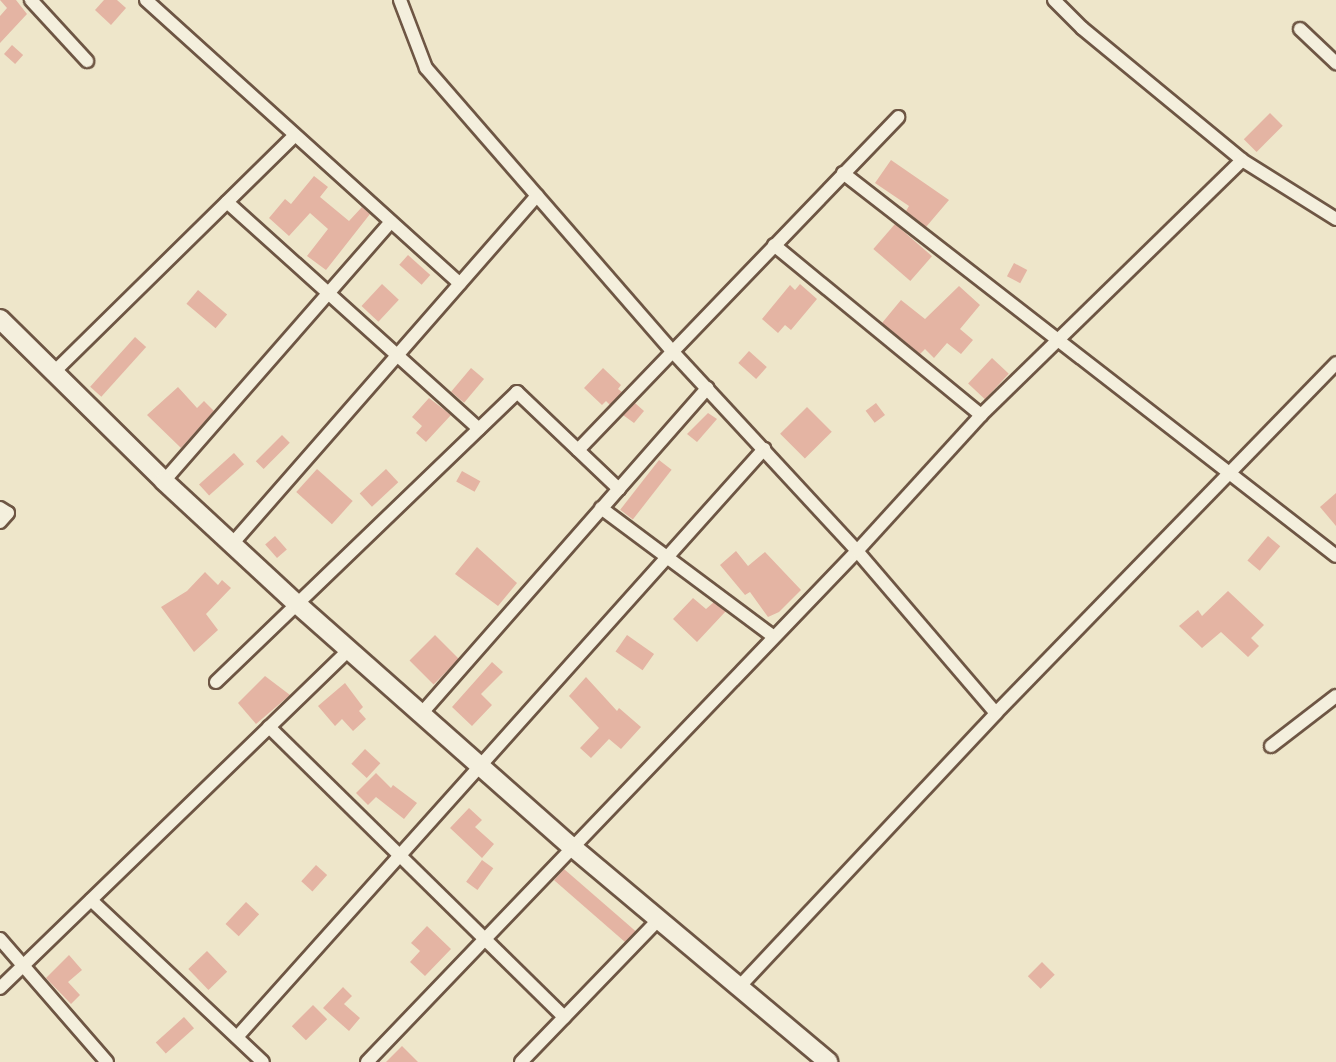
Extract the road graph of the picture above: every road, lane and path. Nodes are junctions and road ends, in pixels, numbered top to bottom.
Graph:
1 (31, 0) edge
2 (146, 0) edge
3 (400, 0) edge
4 (1054, 0) edge
5 (1300, 29) dead end
6 (87, 61) dead end
7 (1336, 63) edge
8 (898, 117) dead end
9 (295, 135) junction
10 (1242, 160) junction
11 (843, 173) junction
12 (537, 196) junction
13 (227, 202) junction
14 (1336, 219) edge
15 (391, 222) junction
16 (774, 245) junction
17 (460, 284) junction
18 (328, 292) junction
19 (0, 319) edge
20 (1058, 340) junction
21 (672, 351) junction
22 (399, 354) junction
23 (1336, 363) edge
24 (53, 373) junction
25 (706, 388) junction
26 (981, 415) junction
27 (478, 429) junction
28 (764, 449) junction
29 (578, 450) junction
30 (1229, 474) junction
31 (164, 481) junction
32 (619, 489) junction
33 (0, 508) edge
34 (602, 508) junction
35 (0, 522) edge
36 (232, 544) junction
37 (857, 551) junction
38 (1336, 556) edge
39 (667, 557) junction
40 (297, 604) junction
41 (773, 636) junction
42 (349, 650) junction
43 (216, 682) dead end
44 (1336, 696) edge
45 (996, 713) junction
46 (421, 714) junction
47 (269, 727) junction
48 (1271, 746) dead end
49 (480, 766) junction
50 (571, 846) junction
51 (400, 855) junction
52 (91, 900) junction
53 (659, 919) junction
54 (484, 938) junction
55 (0, 939) edge
56 (23, 965) junction
57 (740, 986) junction
58 (0, 987) edge
59 (564, 1017) junction
60 (237, 1037) junction
61 (107, 1062) edge
62 (263, 1062) edge
63 (367, 1062) edge
64 (521, 1062) edge
65 (828, 1062) edge

1 - 6 street
2 - 9 street
3 - 12 street
4 - 10 street
5 - 7 street
8 - 11 street
9 - 13 street
9 - 15 street
10 - 14 street
10 - 20 street
11 - 16 street
11 - 20 street
12 - 17 street
12 - 21 street
13 - 18 street
13 - 24 street
15 - 17 street
15 - 18 street
16 - 21 street
16 - 26 street
17 - 22 street
18 - 22 street
18 - 31 street
19 - 24 main road
20 - 26 street
20 - 30 street
21 - 25 street
21 - 29 street
22 - 27 street
22 - 36 street
23 - 30 street
24 - 31 main road
25 - 28 street
25 - 32 street
26 - 37 street
27 - 29 street
27 - 40 street
28 - 37 street
28 - 39 street
29 - 32 street
30 - 38 street
30 - 45 street
31 - 36 main road
32 - 34 street
33 - 35 street
34 - 39 street
34 - 46 street
36 - 40 main road
37 - 41 street
37 - 45 street
39 - 41 street
39 - 49 street
40 - 42 main road
40 - 43 street
41 - 50 street
42 - 46 main road
42 - 47 street
44 - 48 street
45 - 57 street
46 - 49 main road
47 - 51 street
47 - 52 street
49 - 50 main road
49 - 51 street
50 - 53 main road
50 - 54 street
51 - 54 street
51 - 60 street
52 - 56 street
52 - 60 street
53 - 57 main road
53 - 59 street
54 - 59 street
54 - 63 street
55 - 56 street
56 - 58 street
56 - 61 street
57 - 65 main road
59 - 64 street
60 - 62 street

